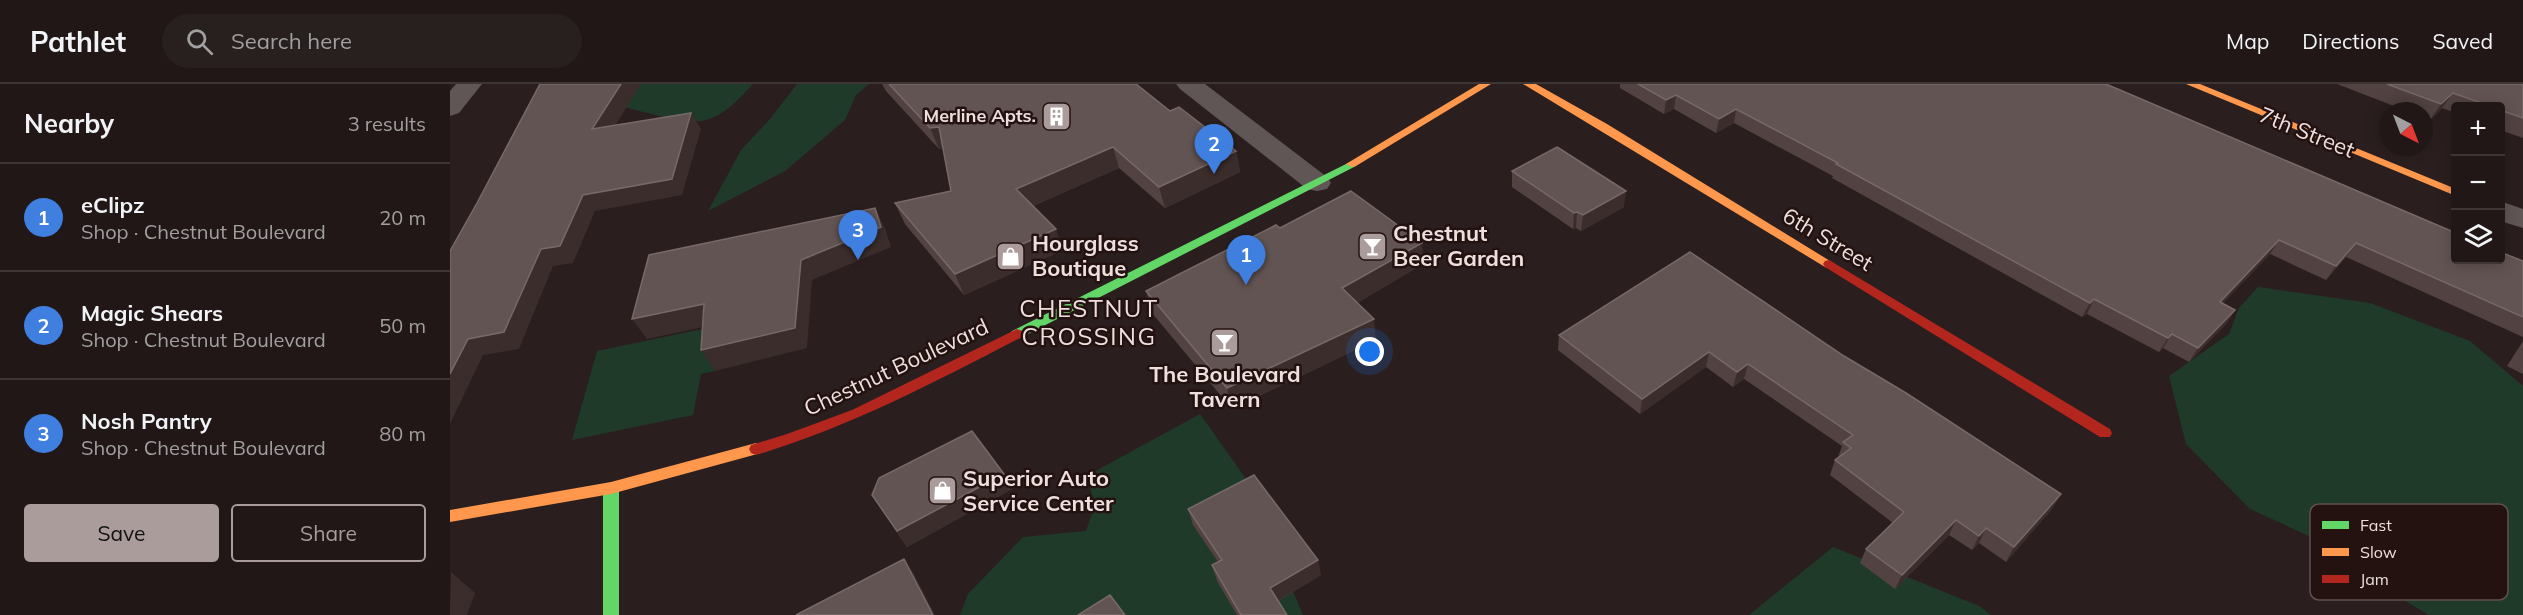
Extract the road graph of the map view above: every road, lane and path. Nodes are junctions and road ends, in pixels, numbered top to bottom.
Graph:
1 (470, 84) edge
2 (1189, 84) edge
3 (1486, 84) edge
4 (1528, 84) edge
5 (2192, 84) edge
6 (450, 108) edge
7 (1317, 183) junction
8 (2451, 191) edge
9 (2505, 212) edge
10 (2523, 219) edge
11 (2105, 433) dead end
12 (611, 488) junction
13 (450, 516) edge
14 (611, 615) edge

1 - 6 street
2 - 7 street
3 - 7 street, Chestnut Boulevard
4 - 11 street, 6th Street
5 - 8 street, 7th Street
7 - 12 street, Chestnut Boulevard
9 - 10 street
12 - 13 street, Chestnut Boulevard
12 - 14 street

